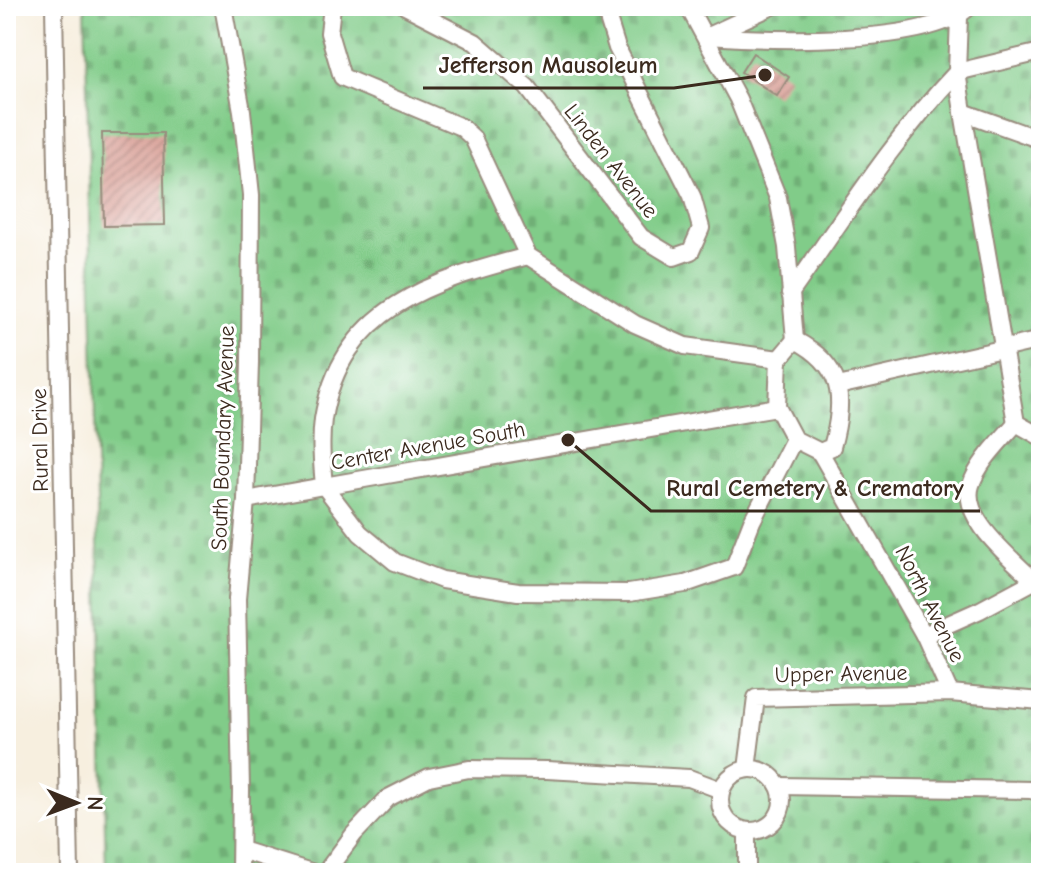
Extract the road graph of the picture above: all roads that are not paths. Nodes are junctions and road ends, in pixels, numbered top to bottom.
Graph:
1 (54, 6) edge
2 (223, 6) edge
3 (332, 6) edge
4 (405, 6) edge
5 (610, 6) edge
6 (688, 6) edge
7 (773, 6) edge
8 (964, 12) edge
9 (707, 36) junction
10 (1041, 52) edge
11 (957, 72) junction
12 (963, 112) junction
13 (1041, 140) edge
14 (528, 256) junction
15 (790, 294) junction
16 (795, 340) junction
17 (1041, 340) edge
18 (1002, 348) junction
19 (779, 359) junction
20 (838, 386) junction
21 (777, 407) junction
22 (1016, 423) junction
23 (1041, 437) edge
24 (794, 439) junction
25 (820, 452) junction
26 (324, 486) junction
27 (246, 500) junction
28 (1038, 582) edge
29 (924, 635) junction
30 (950, 693) junction
31 (1041, 701) edge
32 (747, 769) junction
33 (779, 786) junction
34 (721, 790) junction
35 (1041, 793) edge
36 (747, 832) junction
37 (241, 850) junction
38 (70, 873) edge
39 (240, 873) edge
40 (314, 873) edge
41 (325, 873) edge
42 (747, 873) edge

1 - 38 lane, Rural Drive
2 - 27 lane, South Boundary Avenue
3 - 14 lane
4 - 5 lane, Linden Avenue
6 - 9 lane
7 - 9 lane
8 - 9 lane
8 - 11 lane
9 - 15 lane
10 - 11 lane
11 - 12 lane
11 - 15 lane
12 - 13 lane
12 - 18 lane
14 - 19 lane
14 - 26 lane
15 - 16 lane
16 - 19 lane
16 - 20 lane
17 - 18 lane
18 - 20 lane
18 - 22 lane
19 - 21 lane
20 - 25 lane
21 - 24 lane
21 - 26 lane, Center Avenue South
22 - 23 lane
22 - 28 lane
24 - 25 lane
24 - 26 lane
25 - 29 lane, North Avenue
26 - 27 lane, Center Avenue South
27 - 37 lane, South Boundary Avenue
28 - 29 lane
29 - 30 lane, North Avenue
30 - 31 lane
30 - 32 lane, Upper Avenue
32 - 33 lane
32 - 34 lane
33 - 35 lane
33 - 36 lane
34 - 36 lane
34 - 41 lane
36 - 42 lane
37 - 39 lane, South Boundary Avenue
37 - 40 lane

